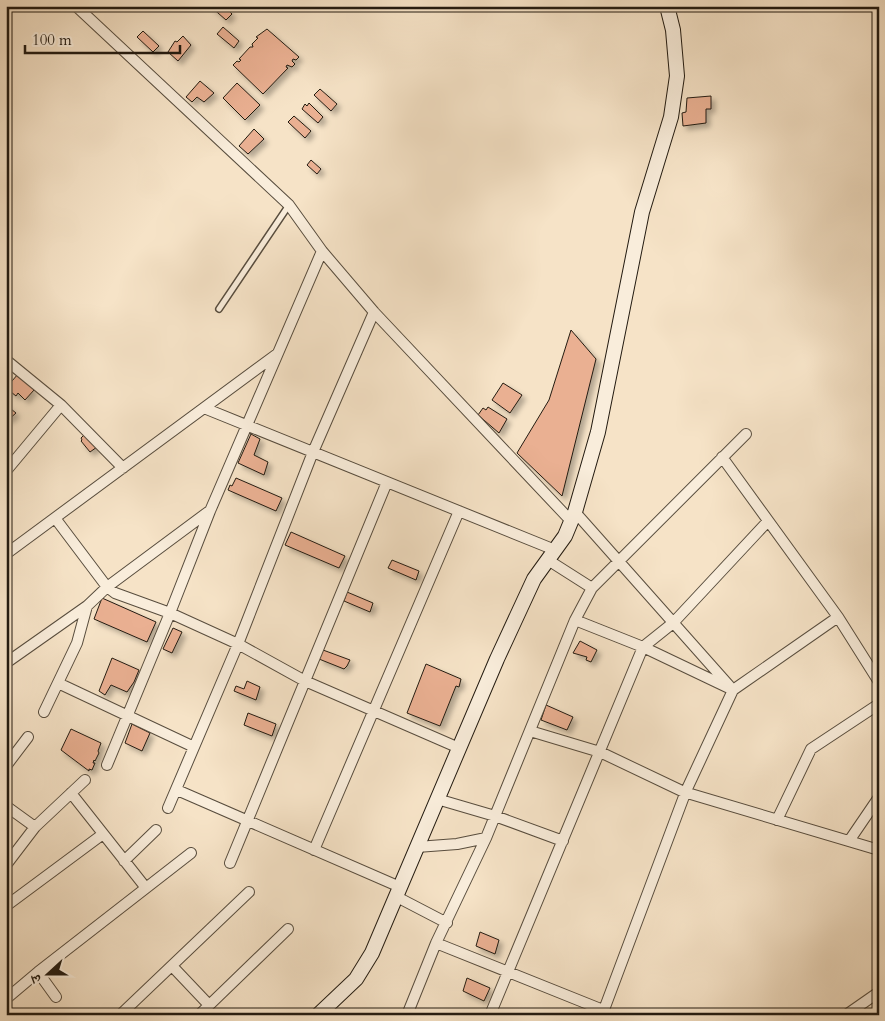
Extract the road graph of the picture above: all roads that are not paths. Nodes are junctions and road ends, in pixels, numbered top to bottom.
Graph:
1 (76, 6) edge
2 (666, 6) edge
3 (289, 205) junction
4 (322, 252) junction
5 (219, 309) dead end
6 (374, 312) junction
7 (277, 354) junction
8 (9, 366) edge
9 (61, 405) junction
10 (204, 408) junction
11 (246, 426) junction
12 (746, 434) dead end
13 (313, 452) junction
14 (722, 458) junction
15 (123, 468) junction
16 (6, 470) edge
17 (387, 482) junction
18 (210, 511) junction
19 (459, 511) junction
20 (573, 517) junction
21 (55, 518) junction
22 (768, 520) junction
23 (6, 554) edge
24 (551, 555) junction
25 (618, 561) junction
26 (107, 587) junction
27 (592, 588) junction
28 (87, 606) junction
29 (170, 614) junction
30 (838, 617) junction
31 (575, 620) junction
32 (673, 623) junction
33 (238, 644) junction
34 (643, 648) junction
35 (6, 663) edge
36 (305, 681) junction
37 (879, 682) edge
38 (58, 683) junction
39 (733, 690) junction
40 (879, 704) edge
41 (374, 711) junction
42 (44, 712) dead end
43 (127, 715) junction
44 (530, 730) junction
45 (28, 737) dead end
46 (194, 747) junction
47 (459, 748) junction
48 (600, 752) junction
49 (107, 765) dead end
50 (6, 766) edge
51 (85, 780) dead end
52 (177, 790) junction
53 (686, 791) junction
54 (72, 793) junction
55 (879, 797) edge
56 (437, 799) junction
57 (6, 806) edge
58 (168, 808) dead end
59 (495, 816) junction
60 (247, 820) junction
61 (777, 820) junction
62 (35, 827) junction
63 (156, 830) dead end
64 (103, 834) junction
65 (486, 838) junction
66 (564, 841) junction
67 (849, 841) junction
68 (417, 847) junction
69 (314, 850) junction
70 (879, 850) edge
71 (191, 853) dead end
72 (124, 861) junction
73 (230, 862) dead end
74 (6, 865) edge
75 (146, 888) junction
76 (249, 892) dead end
77 (398, 892) junction
78 (6, 906) edge
79 (447, 922) junction
80 (288, 929) dead end
81 (436, 943) junction
82 (172, 966) junction
83 (38, 972) junction
84 (508, 972) junction
85 (879, 992) edge
86 (56, 998) dead end
87 (6, 999) edge
88 (209, 1005) junction
89 (602, 1012) edge
90 (120, 1015) edge
91 (199, 1015) edge
92 (318, 1015) edge
93 (408, 1015) edge
94 (490, 1015) edge
95 (846, 1015) edge

1 - 3 street
2 - 20 street
3 - 4 street
3 - 5 lane
4 - 6 street
4 - 7 street
6 - 13 street
6 - 20 street
7 - 10 street
7 - 11 street
8 - 9 street
9 - 15 street
9 - 16 street
10 - 11 street
10 - 15 street
11 - 13 street
11 - 18 street
12 - 14 street
13 - 17 street
13 - 33 street
14 - 22 street
14 - 25 street
15 - 21 street
17 - 19 street
17 - 36 street
18 - 26 street
18 - 29 street
19 - 24 street
19 - 41 street
20 - 24 street
20 - 25 street
21 - 23 street
21 - 26 street
22 - 30 street
22 - 32 street
24 - 27 street
24 - 47 street
25 - 27 street
25 - 32 street
26 - 28 street
26 - 29 street
27 - 31 street
28 - 35 street
28 - 38 street
29 - 33 street
29 - 43 street
30 - 37 street
30 - 39 street
31 - 34 street
31 - 44 street
32 - 34 street
32 - 39 street
33 - 36 street
33 - 46 street
34 - 39 street
34 - 48 street
36 - 41 street
36 - 60 street
38 - 42 street
38 - 43 street
39 - 53 street
40 - 61 street
41 - 47 street
41 - 69 street
43 - 46 street
43 - 49 street
44 - 48 street
44 - 59 street
45 - 50 street
46 - 52 street
47 - 56 street
48 - 53 street
48 - 66 street
51 - 54 street
52 - 58 street
52 - 60 street
53 - 61 street
53 - 89 street
54 - 62 street
54 - 64 street
55 - 67 street
56 - 59 street
56 - 68 street
57 - 62 street
59 - 65 street
59 - 66 street
60 - 69 street
60 - 73 street
61 - 67 street
62 - 74 street
63 - 72 street
64 - 72 street
64 - 78 street
65 - 68 street
65 - 79 street
66 - 84 street
67 - 70 street
68 - 77 street
69 - 77 street
71 - 75 street
72 - 75 street
75 - 83 street
76 - 82 street
77 - 79 street
77 - 92 street
79 - 81 street
80 - 88 street
81 - 84 street
81 - 93 street
82 - 88 street
82 - 90 street
83 - 86 street
83 - 87 street
84 - 89 street
84 - 94 street
85 - 95 street
88 - 91 street

